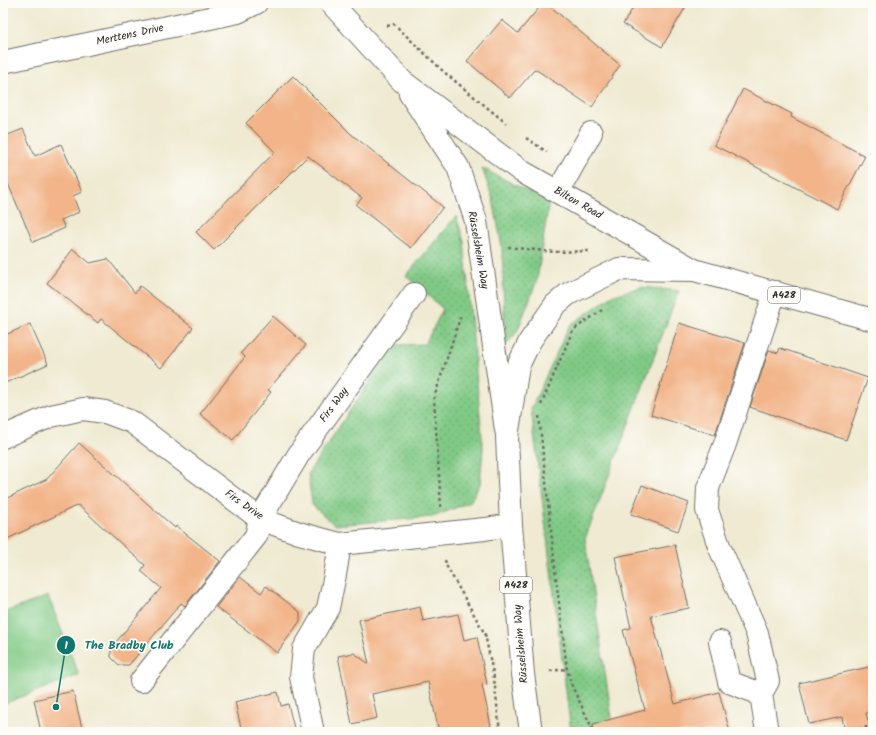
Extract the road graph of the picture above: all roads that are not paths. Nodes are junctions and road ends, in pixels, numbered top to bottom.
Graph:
1 (256, 3) edge
2 (331, 3) edge
3 (3, 62) edge
4 (402, 81) junction
5 (592, 133) dead end
6 (558, 192) junction
7 (694, 270) junction
8 (775, 292) junction
9 (414, 294) dead end
10 (873, 320) edge
11 (3, 437) edge
12 (507, 437) junction
13 (260, 518) junction
14 (511, 525) junction
15 (340, 544) junction
16 (720, 642) dead end
17 (141, 680) dead end
18 (761, 694) junction
19 (313, 732) edge
20 (531, 732) edge
21 (767, 732) edge

1 - 3 main road, Merttens Drive
2 - 4 main road, Bilton Road
4 - 6 main road, Bilton Road
4 - 12 main road, Rüsselsheim Way
5 - 6 main road
6 - 7 main road, Bilton Road
7 - 8 main road, Bilton Road / A428
7 - 12 main road, Rüsselsheim Way / A428
8 - 10 main road, Bilton Road / A428
8 - 18 main road
9 - 13 main road, Firs Way
11 - 13 main road, Firs Drive
12 - 14 main road, Rüsselsheim Way / A428
13 - 15 main road, Firs Drive
13 - 17 main road, Firs Way
14 - 15 main road, Firs Drive
14 - 20 main road, Rüsselsheim Way / A428
15 - 19 main road
16 - 18 main road
18 - 21 main road

